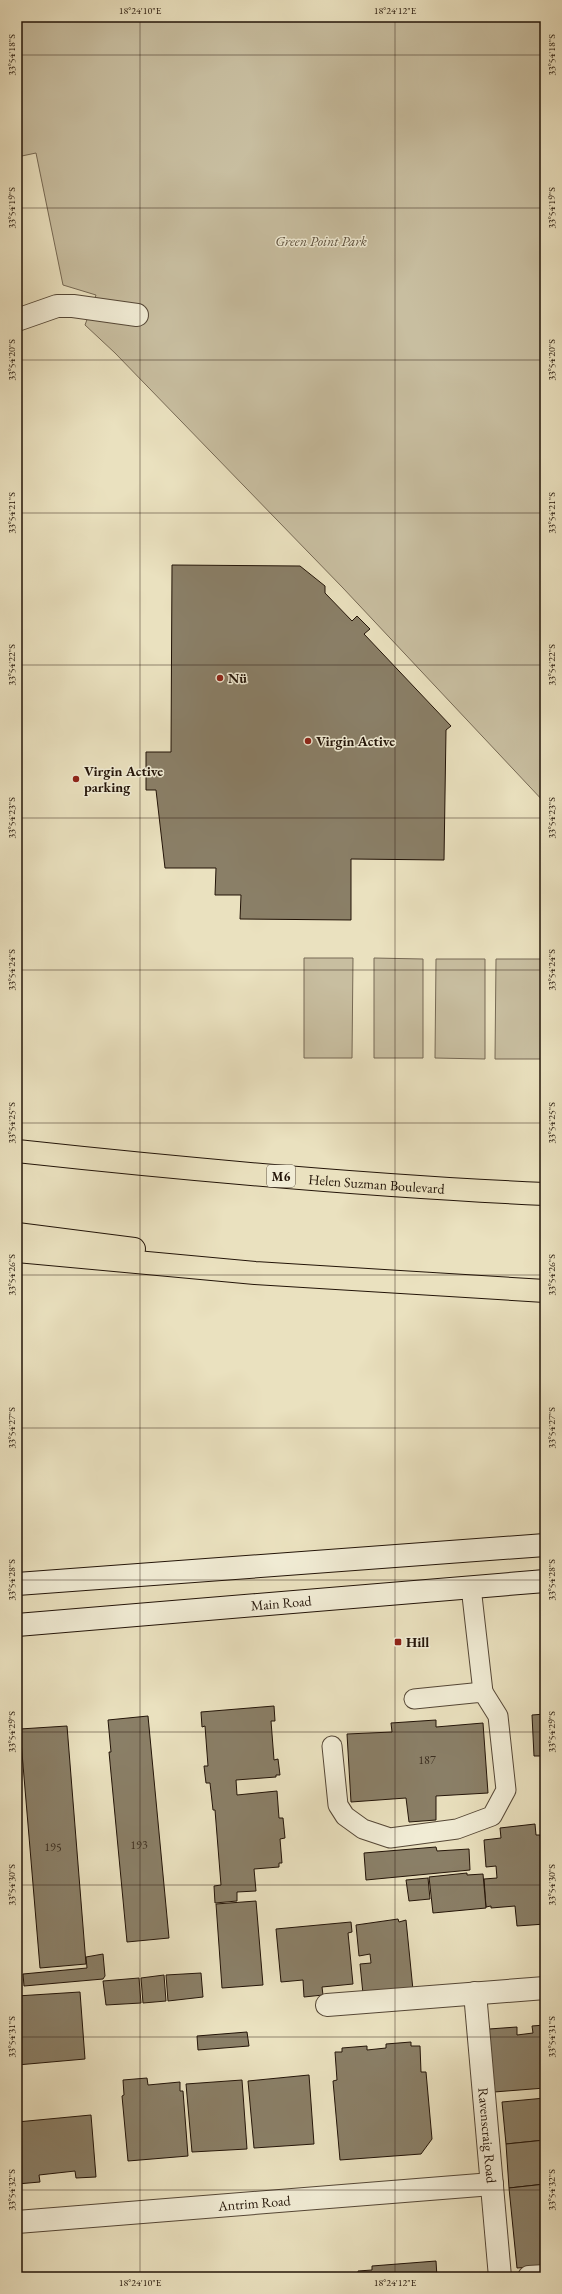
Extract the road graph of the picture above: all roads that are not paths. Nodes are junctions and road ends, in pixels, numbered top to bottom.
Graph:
1 (137, 315) dead end
2 (17, 320) edge
3 (17, 1150) edge
4 (545, 1194) edge
5 (17, 1234) edge
6 (17, 1251) edge
7 (255, 1273) junction
8 (545, 1291) edge
9 (545, 1545) edge
10 (545, 1581) edge
11 (17, 1584) edge
12 (471, 1587) junction
13 (17, 1625) edge
14 (483, 1692) junction
15 (414, 1699) dead end
16 (332, 1746) dead end
17 (545, 1988) edge
18 (475, 1993) junction
19 (327, 2005) dead end
20 (492, 2184) junction
21 (17, 2222) edge
22 (545, 2276) edge
23 (500, 2277) edge
24 (529, 2277) edge

1 - 2 street
3 - 4 main road, Helen Suzman Boulevard / M6
5 - 7 main road
6 - 7 main road
7 - 8 main road
9 - 11 street
10 - 12 street, Main Road
12 - 13 street, Main Road
12 - 14 lane
14 - 15 lane
14 - 16 lane
17 - 18 street
18 - 19 street
18 - 20 street, Ravenscraig Road
20 - 21 street, Antrim Road
20 - 23 street, Ravenscraig Road
22 - 24 street

